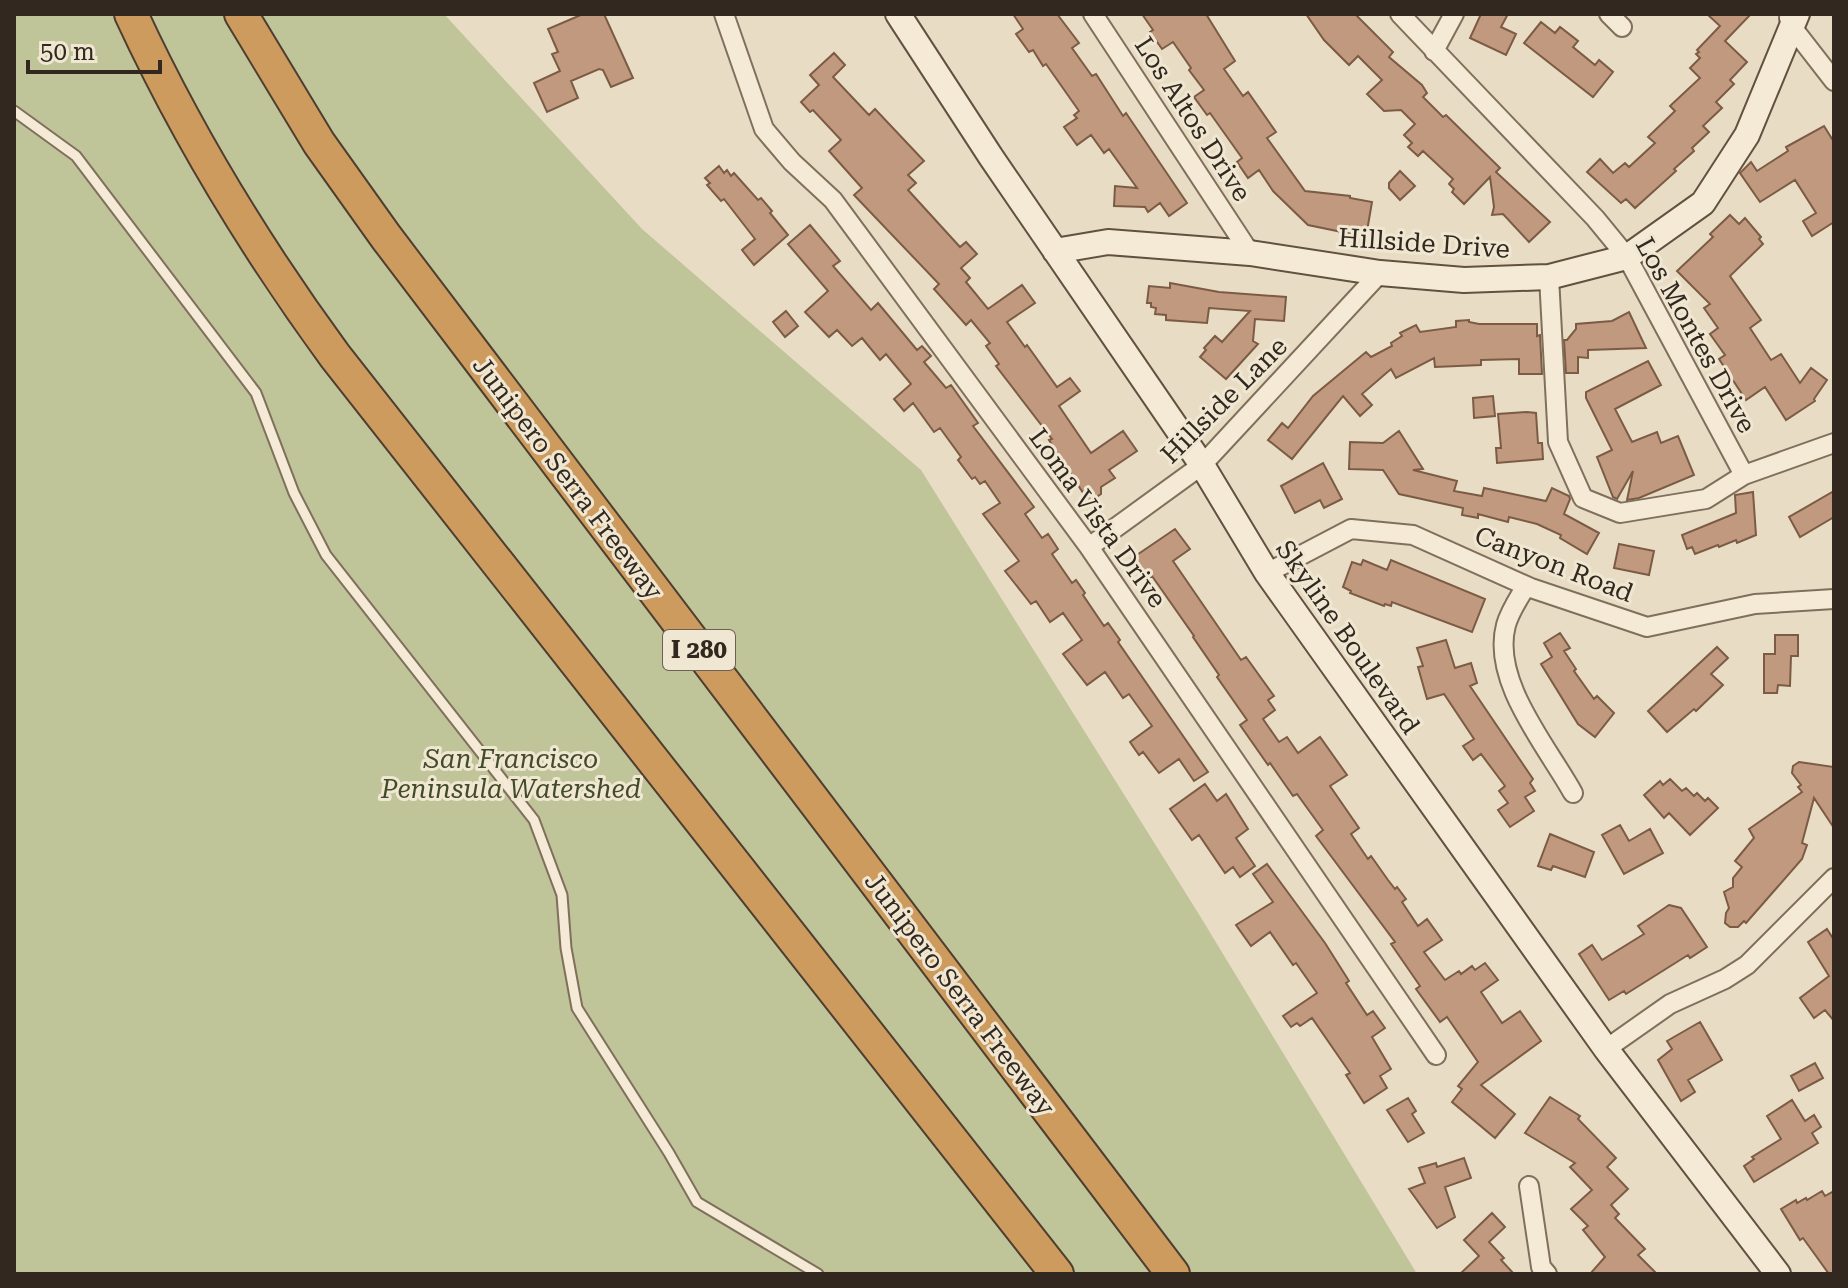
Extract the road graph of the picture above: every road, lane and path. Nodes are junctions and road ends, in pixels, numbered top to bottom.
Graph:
1 (131, 14) edge
2 (241, 14) edge
3 (724, 14) edge
4 (898, 14) edge
5 (1093, 14) edge
6 (1400, 14) edge
7 (1454, 14) edge
8 (1792, 18) edge
9 (1434, 51) junction
10 (1834, 81) edge
11 (14, 111) edge
12 (1055, 251) junction
13 (1250, 253) junction
14 (1627, 257) junction
15 (1380, 273) junction
16 (1549, 277) junction
17 (1834, 443) edge
18 (1202, 465) junction
19 (1744, 475) junction
20 (1089, 547) junction
21 (1267, 573) junction
22 (1526, 586) junction
23 (1834, 599) edge
24 (1573, 793) dead end
25 (1834, 878) edge
26 (1606, 1049) junction
27 (1436, 1055) dead end
28 (1529, 1186) dead end
29 (818, 1274) edge
30 (1057, 1274) edge
31 (1173, 1274) edge
32 (1547, 1274) edge
33 (1778, 1274) edge

1 - 30 highway
2 - 31 highway, Junipero Serra Freeway / I 280
3 - 20 street, Loma Vista Drive
4 - 12 main road, Skyline Boulevard
5 - 13 street, Los Altos Drive
6 - 9 street, Los Montes Drive
7 - 9 street
8 - 10 street
8 - 14 main road, Hillside Drive
9 - 14 street, Los Montes Drive
11 - 29 lane
12 - 13 main road, Hillside Drive
12 - 18 main road, Skyline Boulevard
13 - 15 main road, Hillside Drive
14 - 16 main road, Hillside Drive
14 - 19 street, Los Montes Drive
15 - 16 main road, Hillside Drive
15 - 18 street, Hillside Lane
16 - 19 street
17 - 19 street, Los Montes Drive
18 - 20 street, Hillside Lane
18 - 21 main road, Skyline Boulevard
20 - 27 street, Loma Vista Drive
21 - 22 street, Canyon Road
21 - 26 main road, Skyline Boulevard
22 - 23 street, Canyon Road
22 - 24 street
25 - 26 street
26 - 33 main road, Skyline Boulevard
28 - 32 street

